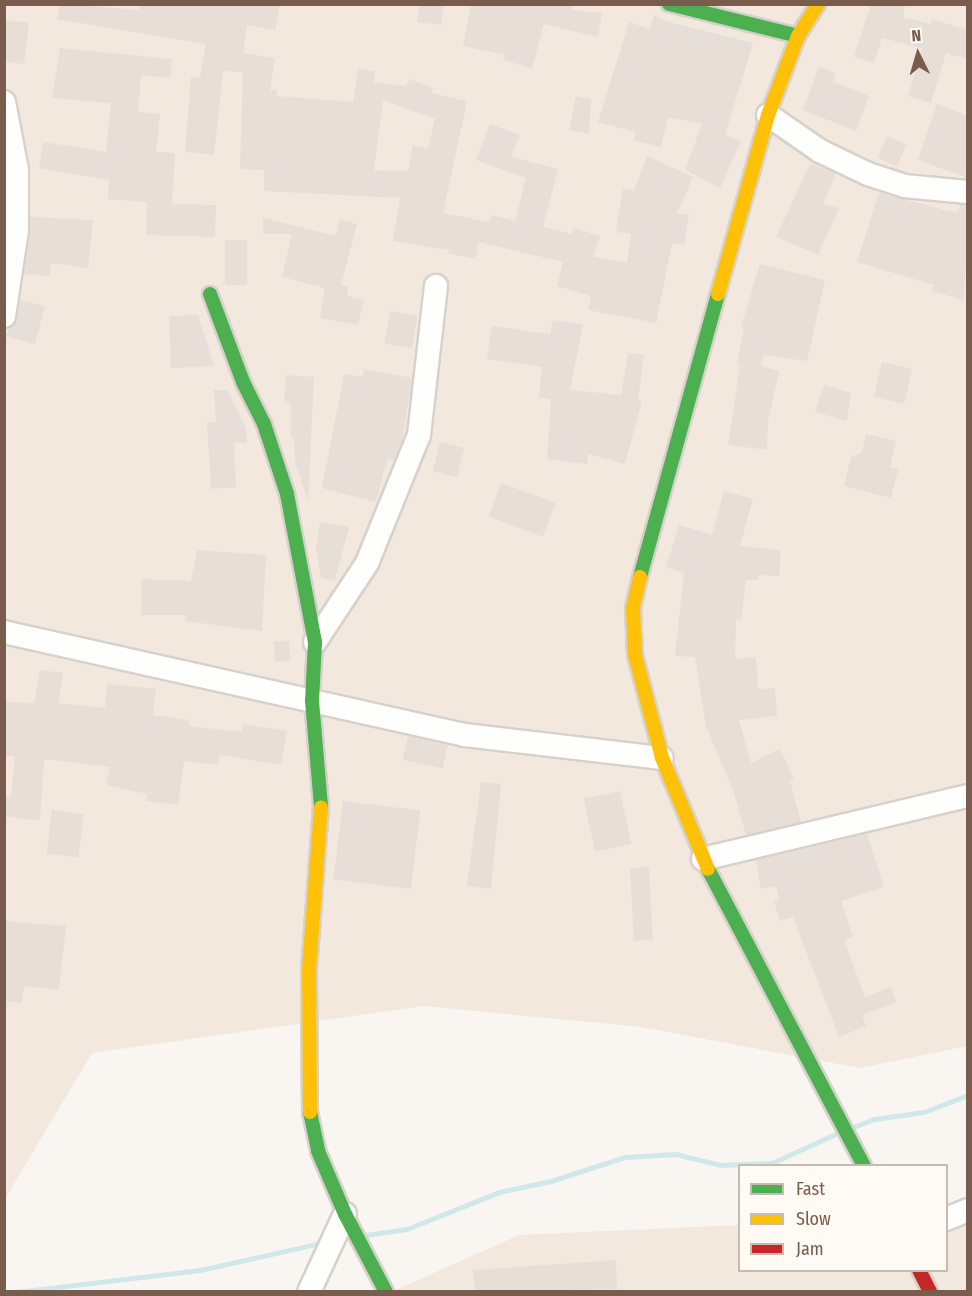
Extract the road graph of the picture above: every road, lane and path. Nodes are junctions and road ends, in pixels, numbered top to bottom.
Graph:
1 (669, 4) edge
2 (818, 4) edge
3 (798, 36) junction
4 (4, 102) edge
5 (768, 115) junction
6 (968, 192) edge
7 (436, 286) dead end
8 (210, 294) dead end
9 (4, 316) edge
10 (4, 632) edge
11 (315, 642) junction
12 (312, 701) junction
13 (663, 758) junction
14 (968, 796) edge
15 (703, 859) junction
16 (863, 1164) edge
17 (968, 1210) edge
18 (345, 1214) junction
19 (948, 1218) edge
20 (309, 1292) edge
21 (386, 1292) edge

1 - 3 main road
2 - 3 main road
3 - 5 main road
4 - 9 street
5 - 6 street
5 - 13 main road
7 - 11 street
8 - 11 main road
10 - 12 street
11 - 12 main road
12 - 13 street
12 - 18 main road
13 - 15 main road
14 - 15 street
15 - 16 main road
17 - 19 street
18 - 20 street
18 - 21 main road

